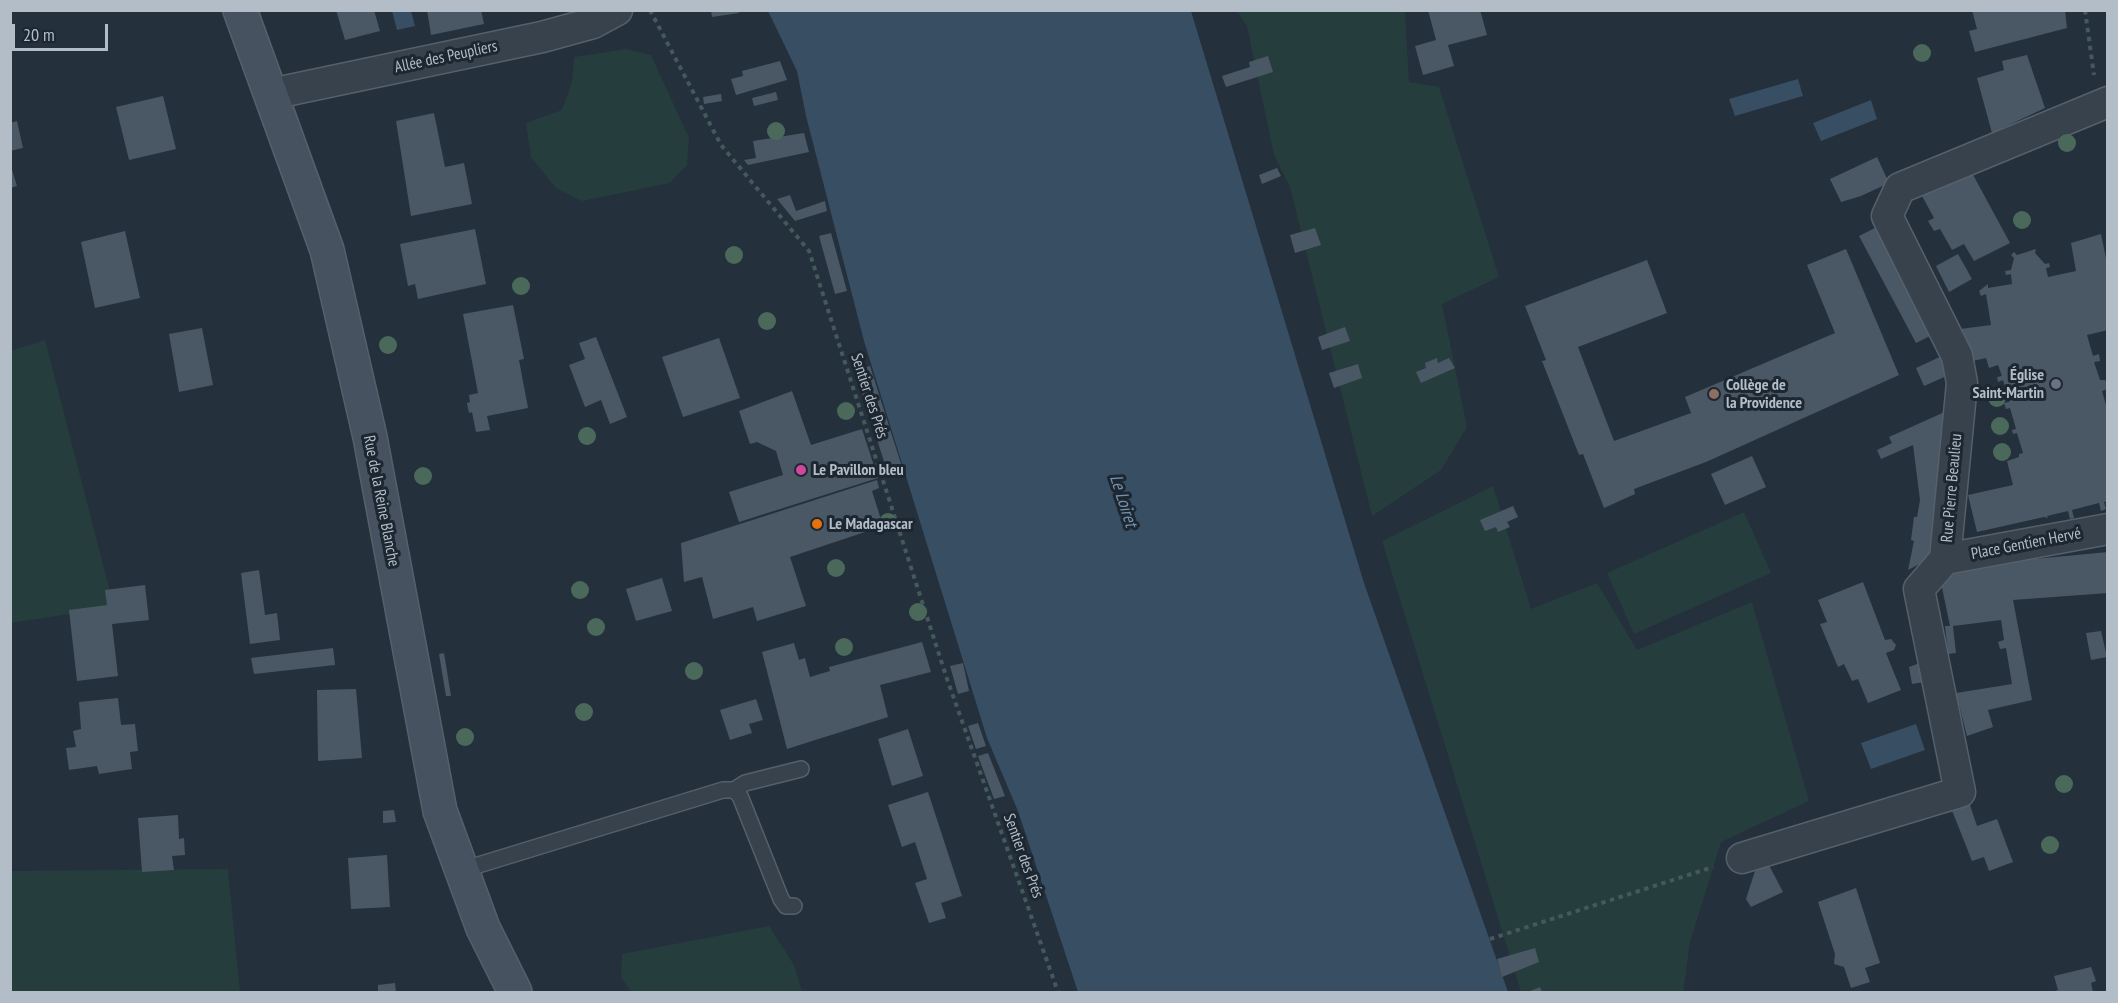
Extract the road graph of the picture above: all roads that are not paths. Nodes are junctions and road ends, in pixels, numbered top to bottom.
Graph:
1 (240, 10) edge
2 (617, 10) edge
3 (271, 94) junction
4 (2103, 103) edge
5 (2108, 529) edge
6 (1945, 559) junction
7 (801, 769) dead end
8 (734, 790) junction
9 (1742, 858) road end
10 (462, 870) junction
11 (794, 906) dead end
12 (515, 993) edge

1 - 3 street, Rue de la Reine Blanche
2 - 3 street, Allée des Peupliers
3 - 10 street, Rue de la Reine Blanche
4 - 6 street, Rue Pierre Beaulieu
5 - 6 street, Place Gentien Hervé
6 - 9 street, Rue Pierre Beaulieu
7 - 8 lane
8 - 10 lane
8 - 11 lane
10 - 12 street, Rue de la Reine Blanche

